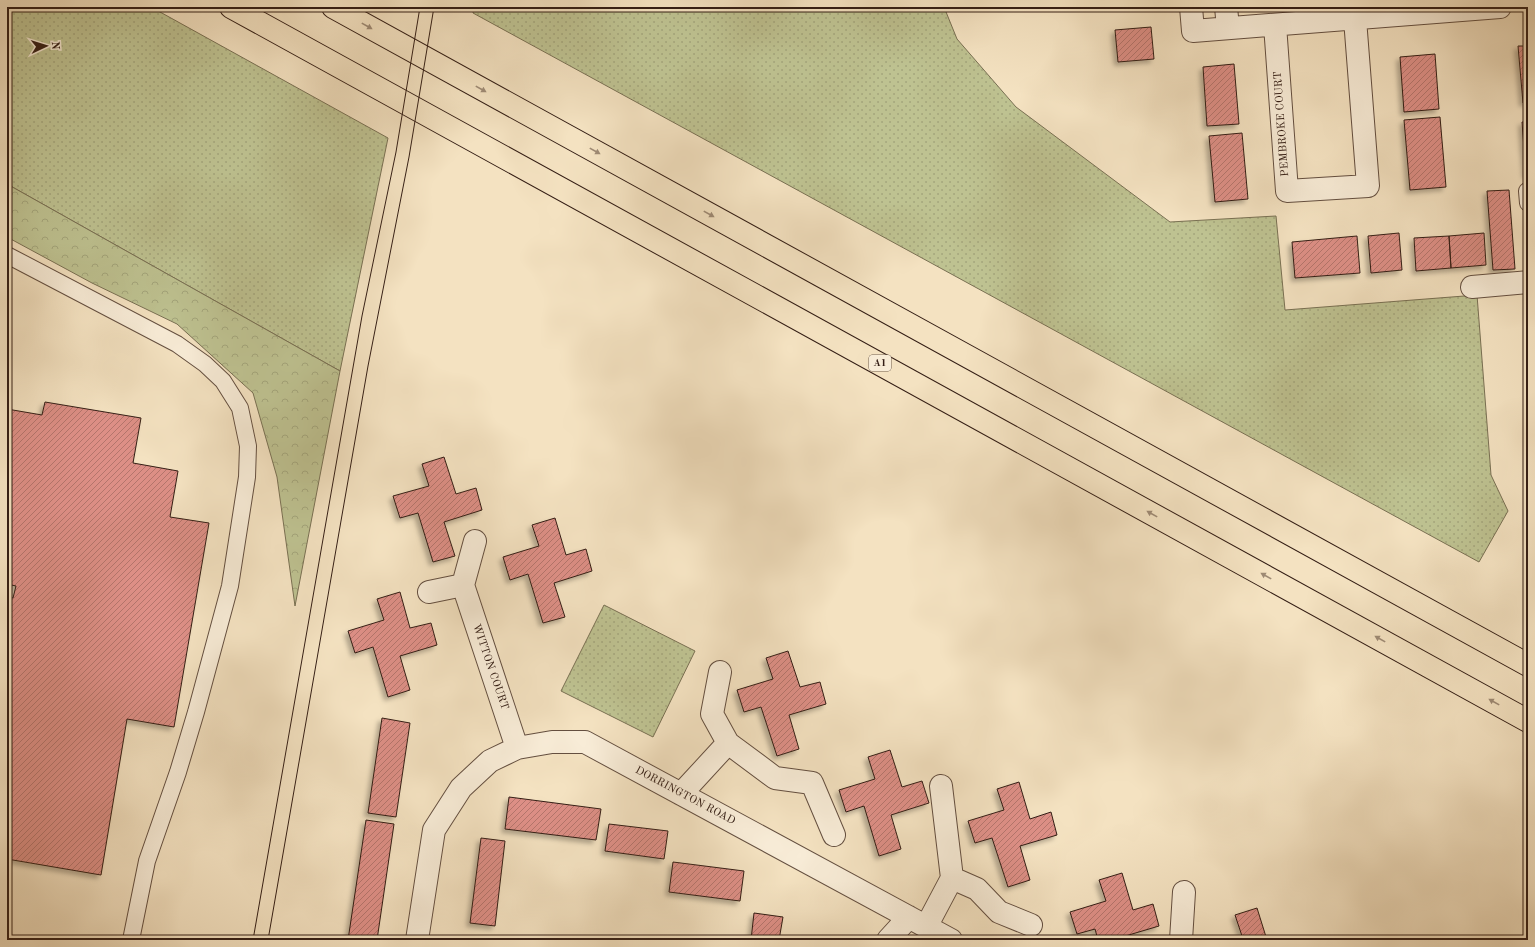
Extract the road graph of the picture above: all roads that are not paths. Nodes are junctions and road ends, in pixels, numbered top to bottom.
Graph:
1 (231, 7) edge
2 (333, 7) edge
3 (1191, 7) edge
4 (1226, 7) edge
5 (1500, 7) edge
6 (1356, 19) junction
7 (1275, 25) junction
8 (1228, 28) junction
9 (7, 255) edge
10 (1528, 282) edge
11 (1472, 287) dead end
12 (475, 542) dead end
13 (463, 585) junction
14 (429, 592) dead end
15 (1528, 665) edge
16 (720, 672) dead end
17 (1528, 721) edge
18 (728, 743) junction
19 (517, 748) junction
20 (941, 786) dead end
21 (681, 794) junction
22 (834, 835) dead end
23 (952, 878) junction
24 (1184, 892) dead end
25 (917, 922) junction
26 (1032, 925) dead end
27 (131, 940) edge
28 (417, 940) edge
29 (888, 940) edge
30 (951, 940) edge
31 (1181, 940) edge

17 -> 1 highway, A1
2 -> 15 highway
3 - 8 street
4 - 8 street
5 - 6 street
6 - 7 street
6 - 7 street, PEMBROKE COURT
7 - 8 street
9 - 27 lane
10 - 11 street
12 - 13 street
13 - 14 street
13 - 19 street, WITTON COURT
16 - 18 street
18 - 21 street
18 - 22 street
19 - 21 street, DORRINGTON ROAD
19 - 28 street, DORRINGTON ROAD
20 - 23 street
21 - 25 street, DORRINGTON ROAD
23 - 25 street
23 - 26 street
24 - 31 street
25 - 29 street
25 - 30 street, DORRINGTON ROAD

